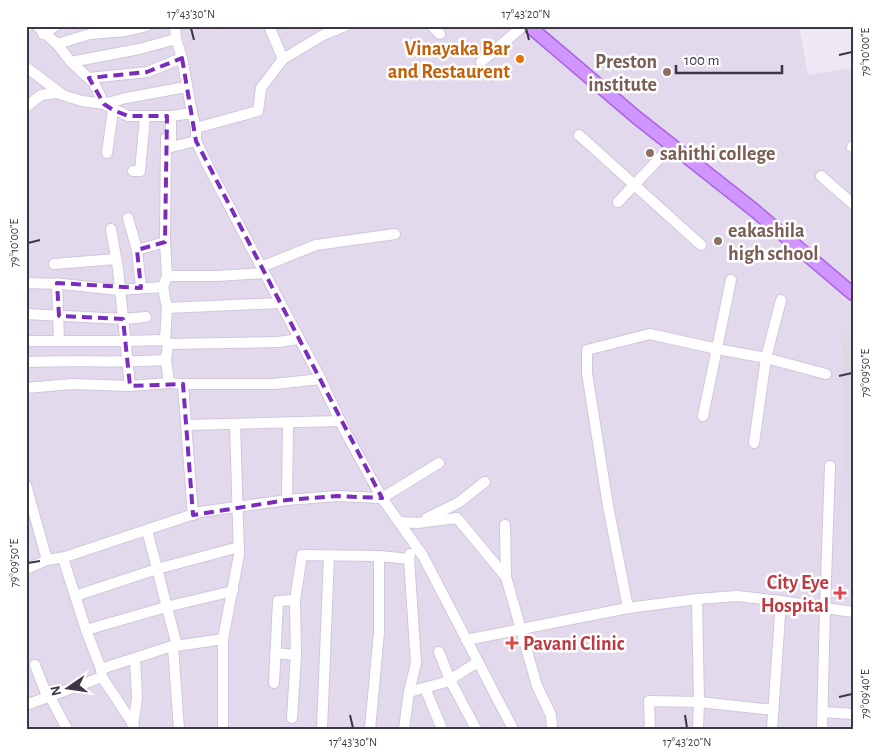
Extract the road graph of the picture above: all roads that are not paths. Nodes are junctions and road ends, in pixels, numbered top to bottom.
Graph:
1 (54, 26) edge
2 (147, 26) edge
3 (175, 26) edge
4 (270, 26) edge
5 (345, 26) edge
6 (523, 26) edge
7 (529, 26) edge
8 (40, 30) edge
9 (321, 31) edge
10 (176, 39) junction
11 (57, 44) junction
12 (182, 58) junction
13 (283, 59) junction
14 (71, 62) junction
15 (480, 62) dead end
16 (26, 67) edge
17 (89, 78) junction
18 (186, 87) junction
19 (64, 95) junction
20 (26, 107) edge
21 (109, 107) junction
22 (192, 113) junction
23 (169, 116) junction
24 (145, 117) junction
25 (196, 128) junction
26 (579, 135) dead end
27 (196, 141) junction
28 (672, 145) junction
29 (107, 153) dead end
30 (133, 171) dead end
31 (821, 176) dead end
32 (635, 186) junction
33 (618, 202) dead end
34 (853, 204) edge
35 (128, 218) dead end
36 (111, 229) dead end
37 (395, 234) dead end
38 (164, 242) junction
39 (701, 244) dead end
40 (137, 250) junction
41 (116, 259) junction
42 (54, 264) dead end
43 (262, 270) junction
44 (731, 280) dead end
45 (165, 282) junction
46 (26, 283) edge
47 (58, 283) junction
48 (141, 288) junction
49 (119, 290) junction
50 (853, 294) edge
51 (781, 300) dead end
52 (280, 303) junction
53 (167, 308) junction
54 (26, 314) edge
55 (59, 316) junction
56 (146, 317) dead end
57 (123, 319) junction
58 (299, 339) junction
59 (26, 341) edge
60 (59, 341) junction
61 (124, 342) junction
62 (166, 342) junction
63 (717, 349) junction
64 (766, 358) junction
65 (166, 360) junction
66 (26, 362) edge
67 (128, 363) junction
68 (826, 374) dead end
69 (320, 379) junction
70 (169, 382) junction
71 (183, 384) junction
72 (130, 386) junction
73 (26, 388) edge
74 (703, 416) dead end
75 (340, 421) junction
76 (288, 422) junction
77 (235, 424) junction
78 (186, 425) junction
79 (754, 443) dead end
80 (440, 463) dead end
81 (830, 466) dead end
82 (484, 482) dead end
83 (26, 486) edge
84 (382, 498) junction
85 (288, 500) junction
86 (238, 506) junction
87 (193, 515) junction
88 (31, 519) edge
89 (399, 522) junction
90 (417, 523) junction
91 (505, 525) dead end
92 (147, 530) junction
93 (413, 542) junction
94 (239, 547) junction
95 (329, 556) junction
96 (379, 556) junction
97 (63, 558) junction
98 (409, 559) junction
99 (47, 560) junction
100 (26, 569) edge
101 (157, 569) junction
102 (506, 577) junction
103 (233, 591) junction
104 (75, 596) junction
105 (697, 599) junction
106 (295, 600) junction
107 (781, 601) junction
108 (166, 607) junction
109 (628, 608) junction
110 (825, 608) junction
111 (853, 612) edge
112 (520, 628) junction
113 (86, 630) junction
114 (223, 639) junction
115 (466, 640) junction
116 (175, 647) junction
117 (275, 652) junction
118 (439, 652) dead end
119 (296, 655) junction
120 (135, 658) junction
121 (478, 662) junction
122 (35, 665) dead end
123 (101, 673) junction
124 (450, 680) junction
125 (274, 683) dead end
126 (425, 688) junction
127 (409, 692) junction
128 (48, 696) junction
129 (699, 702) junction
130 (26, 705) edge
131 (774, 710) junction
132 (823, 712) junction
133 (853, 714) edge
134 (292, 718) dead end
135 (134, 727) edge
136 (67, 729) edge
137 (179, 729) edge
138 (223, 729) edge
139 (322, 729) edge
140 (370, 729) edge
141 (404, 729) edge
142 (442, 729) edge
143 (476, 729) edge
144 (513, 729) edge
145 (552, 729) edge
146 (650, 729) edge
147 (698, 729) edge
148 (772, 729) edge
149 (822, 729) edge

1 - 8 street
2 - 11 street
3 - 10 street
4 - 13 street
5 - 9 street
6 - 15 street
7 - 28 main road
8 - 11 street
9 - 13 street
10 - 12 street
10 - 14 street
11 - 14 street
12 - 17 street
12 - 18 street
13 - 25 street
14 - 17 street
16 - 19 street
17 - 21 street
18 - 21 street
18 - 22 street
19 - 20 street
19 - 21 street
21 - 24 street
21 - 29 street
22 - 23 street
22 - 25 street
23 - 24 street
23 - 27 street
23 - 38 street
24 - 30 street
25 - 27 street
26 - 32 street
27 - 43 street
28 - 32 street
28 - 50 main road
31 - 34 street
32 - 33 street
32 - 39 street
35 - 40 street
36 - 41 street
37 - 43 street
38 - 40 street
38 - 45 street
40 - 48 street
41 - 42 street
41 - 49 street
43 - 45 street
43 - 52 street
44 - 63 street
45 - 48 street
45 - 53 street
46 - 47 street
47 - 49 street
47 - 55 street
48 - 49 street
49 - 57 street
51 - 64 street
52 - 53 street
52 - 58 street
53 - 62 street
54 - 55 street
55 - 57 street
55 - 60 street
56 - 57 street
57 - 61 street
58 - 62 street
58 - 69 street
59 - 60 street
60 - 61 street
61 - 62 street
61 - 67 street
62 - 65 street
63 - 64 street
63 - 74 street
63 - 109 street
64 - 68 street
64 - 79 street
65 - 67 street
65 - 70 street
66 - 67 street
67 - 72 street
69 - 71 street
69 - 75 street
70 - 71 street
70 - 72 street
71 - 78 street
72 - 73 street
75 - 76 street
75 - 84 street
76 - 77 street
76 - 85 street
77 - 78 street
77 - 86 street
78 - 87 street
80 - 84 street
81 - 110 street
82 - 90 street
83 - 88 street
84 - 85 street
84 - 89 street
85 - 86 street
86 - 87 street
86 - 94 street
87 - 92 street
88 - 99 street
89 - 90 street
89 - 93 street
90 - 102 street
91 - 102 street
92 - 97 street
92 - 101 street
93 - 98 street
93 - 115 street
94 - 101 street
94 - 103 street
95 - 96 street
95 - 106 street
95 - 139 street
96 - 98 street
96 - 140 street
97 - 99 street
97 - 104 street
98 - 127 street
99 - 100 street
101 - 104 street
101 - 108 street
102 - 112 street
103 - 108 street
103 - 114 street
104 - 113 street
105 - 107 street
105 - 109 street
105 - 129 street
106 - 117 street
106 - 119 street
107 - 110 street
107 - 131 street
108 - 113 street
108 - 116 street
109 - 112 street
110 - 111 street
110 - 132 street
112 - 115 street
112 - 145 street
113 - 123 street
114 - 116 street
114 - 138 street
115 - 121 street
116 - 120 street
116 - 137 street
117 - 119 street
117 - 125 street
118 - 124 street
119 - 134 street
120 - 123 street
120 - 135 street
121 - 124 street
121 - 144 street
122 - 128 street
123 - 128 street
123 - 135 street
124 - 126 street
124 - 143 street
126 - 127 street
126 - 142 street
127 - 141 street
128 - 130 street
128 - 136 street
129 - 131 street
129 - 146 street
129 - 147 street
131 - 148 street
132 - 133 street
132 - 149 street

